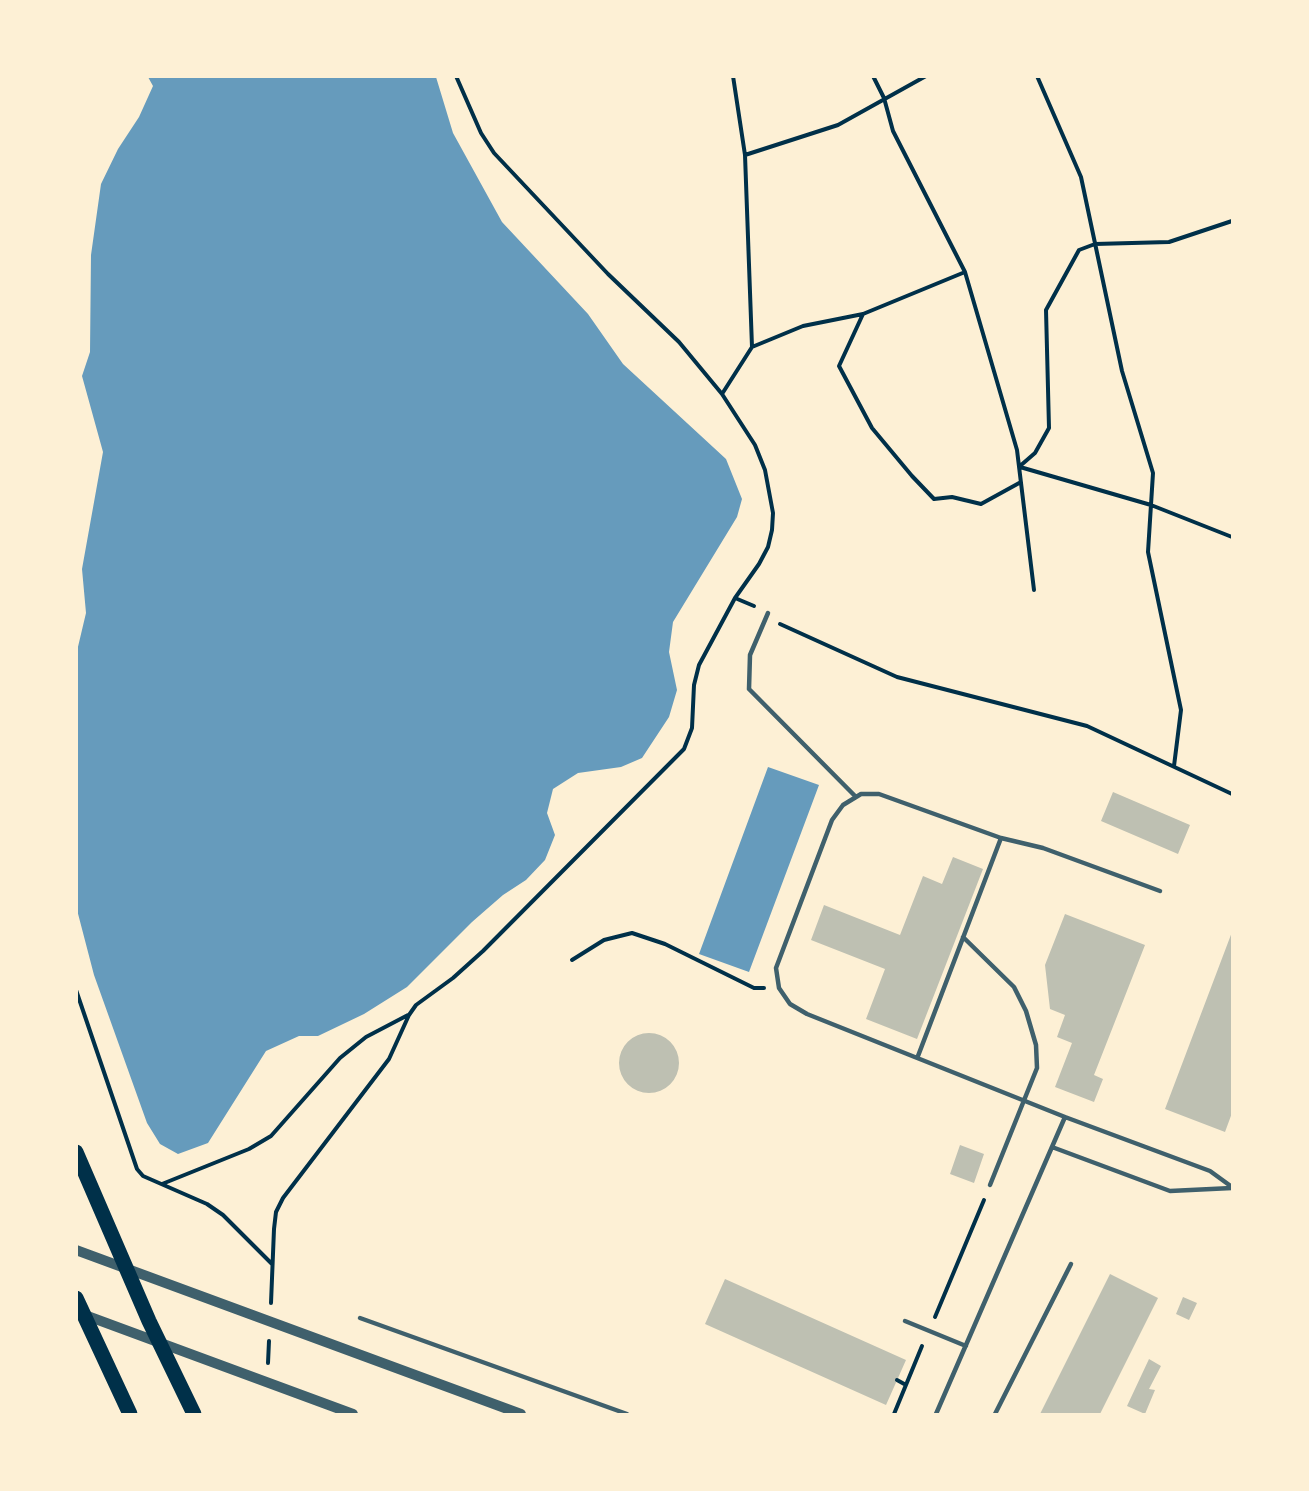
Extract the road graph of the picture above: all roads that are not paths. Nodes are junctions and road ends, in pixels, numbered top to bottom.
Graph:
1 (768, 613) road end
2 (856, 797) junction
3 (1001, 838) junction
4 (1160, 891) dead end
5 (963, 937) junction
6 (918, 1056) junction
7 (1025, 1100) junction
8 (1065, 1117) junction
9 (1052, 1147) junction
10 (76, 1152) edge
11 (990, 1185) road end
12 (1233, 1187) edge
13 (76, 1250) edge
14 (1071, 1264) dead end
15 (76, 1298) edge
16 (76, 1312) edge
17 (360, 1318) dead end
18 (905, 1321) dead end
19 (966, 1346) junction
20 (130, 1414) edge
21 (194, 1414) edge
22 (353, 1414) edge
23 (521, 1414) edge
24 (627, 1414) edge
25 (936, 1414) edge
26 (996, 1414) edge

1 - 2 lane
2 - 3 lane
2 - 6 lane
3 - 4 lane
3 - 5 lane
5 - 6 lane
5 - 7 lane
6 - 7 lane
7 - 8 lane
7 - 11 lane
8 - 9 lane
8 - 12 lane
9 - 12 lane
9 - 19 lane
10 - 21 main road
13 - 23 street
14 - 26 lane
15 - 20 main road
16 - 22 street
17 - 24 lane
18 - 19 lane
19 - 25 lane

